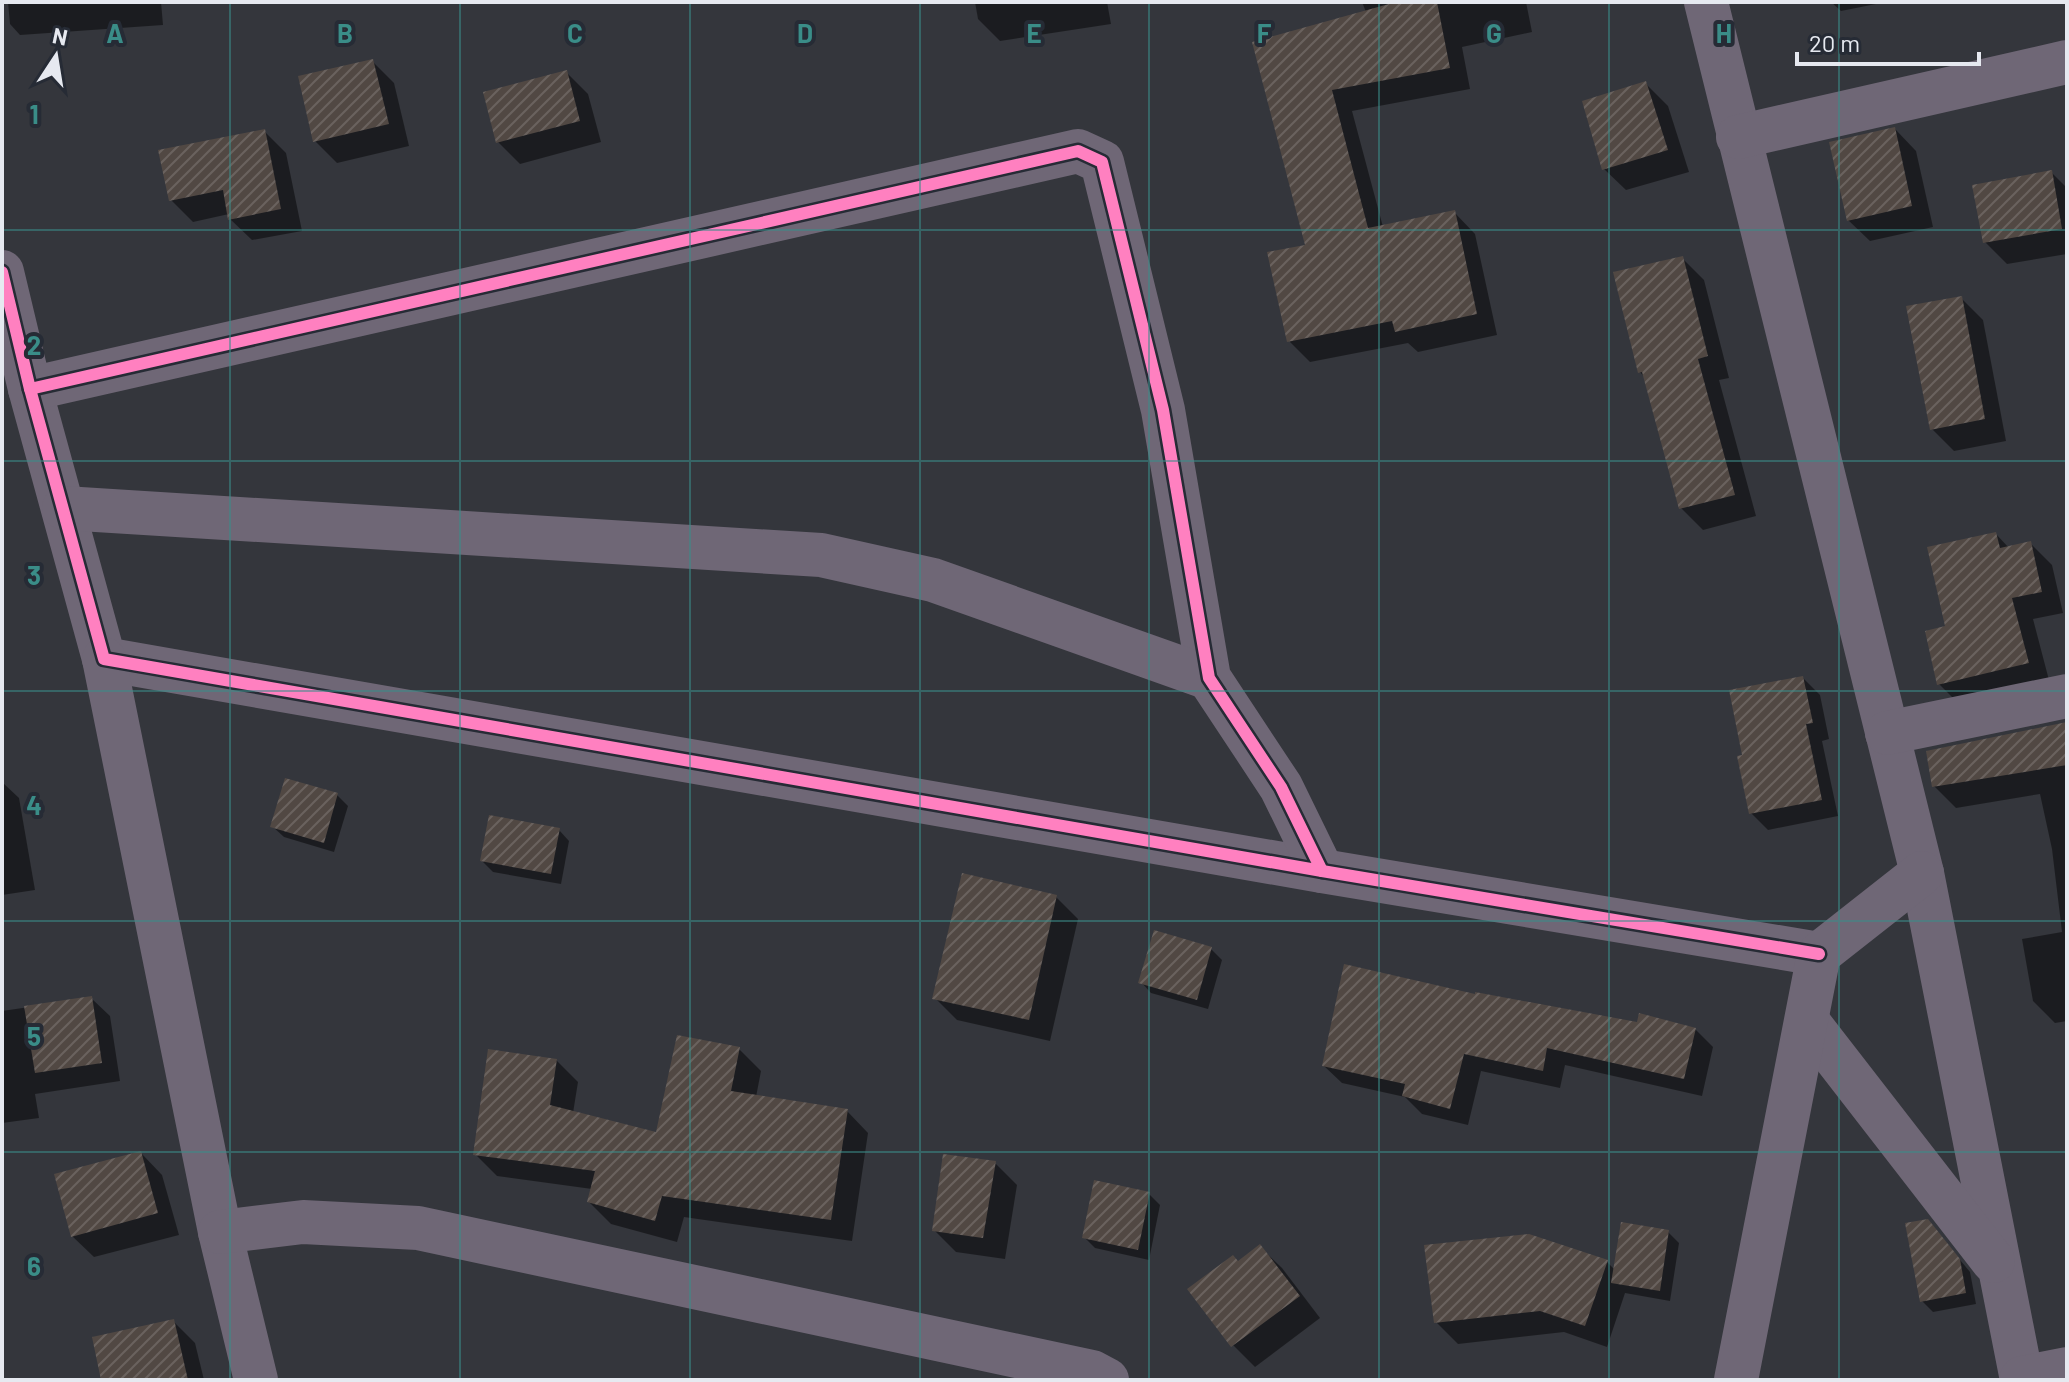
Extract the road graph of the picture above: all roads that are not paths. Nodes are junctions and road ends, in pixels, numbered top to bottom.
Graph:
1 (1706, 2) edge
2 (2067, 62) edge
3 (1738, 137) junction
4 (2, 272) edge
5 (30, 389) junction
6 (64, 508) junction
7 (104, 659) junction
8 (1209, 678) junction
9 (2067, 696) edge
10 (1887, 733) junction
11 (1322, 871) junction
12 (1922, 873) junction
13 (1819, 954) junction
14 (1807, 1021) junction
15 (220, 1232) junction
16 (2000, 1269) junction
17 (2067, 1369) edge
18 (2022, 1379) edge
19 (256, 1380) edge
20 (1107, 1380) edge
21 (1736, 1380) edge

1 - 3 street
2 - 3 street
3 - 10 street
4 - 5 street
5 - 6 street
5 - 8 street
6 - 7 street
6 - 8 street
7 - 11 street
7 - 15 street
8 - 11 street
9 - 10 street
10 - 12 street
11 - 13 street
12 - 13 street
12 - 16 street
13 - 14 street
14 - 16 street
14 - 21 street
15 - 19 street
15 - 20 street
16 - 18 street
17 - 18 street

